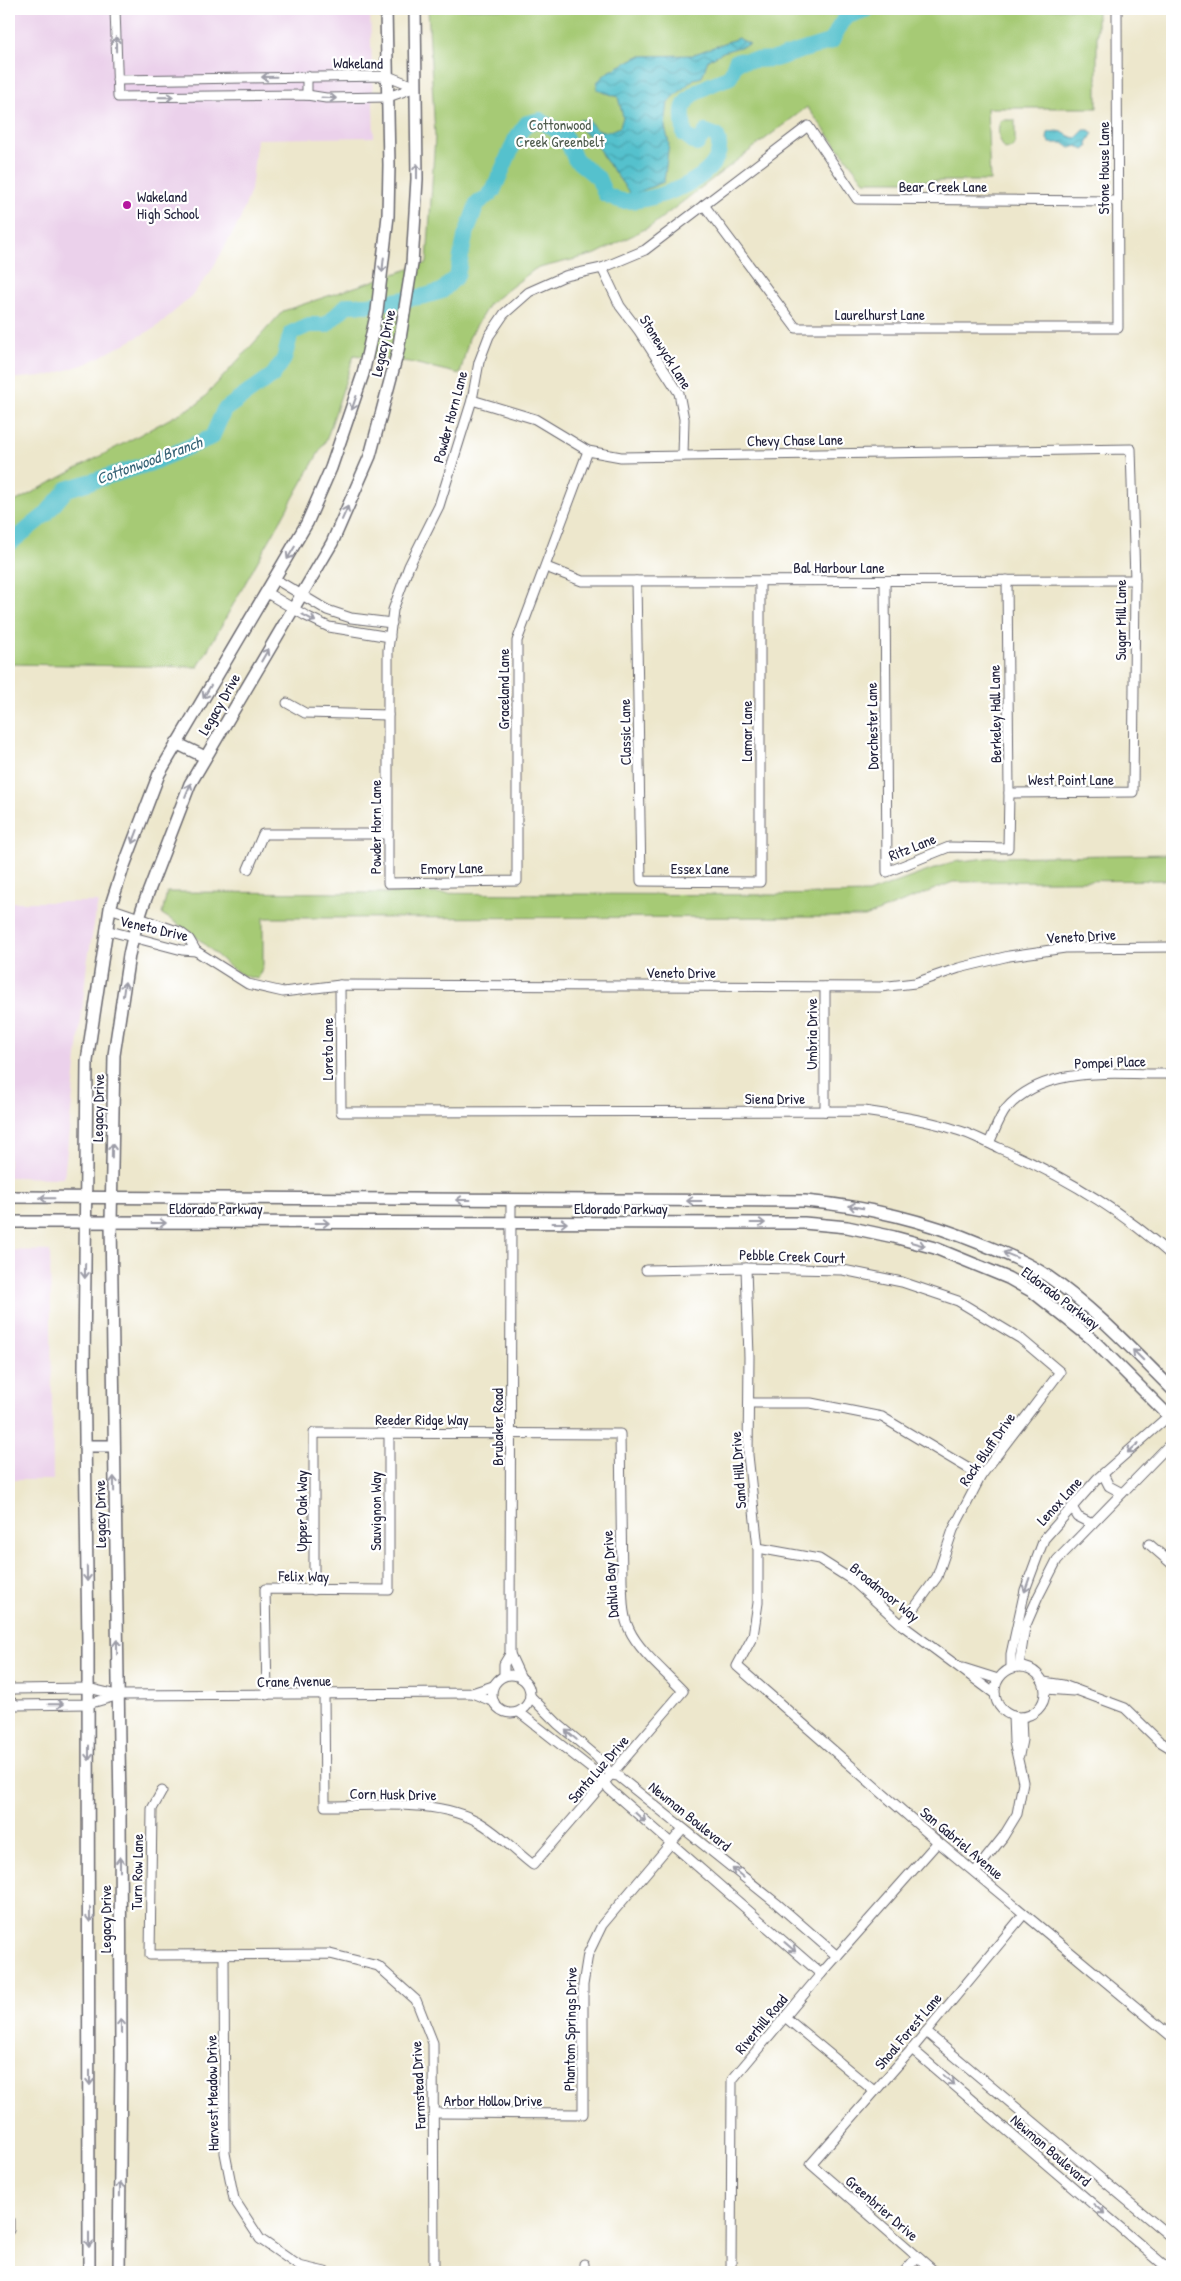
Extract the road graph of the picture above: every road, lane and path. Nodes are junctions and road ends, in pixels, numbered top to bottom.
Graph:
1 (115, 9) edge
2 (386, 9) edge
3 (415, 9) edge
4 (1117, 9) edge
5 (307, 76) junction
6 (388, 76) junction
7 (117, 80) junction
8 (416, 87) junction
9 (308, 95) junction
10 (388, 97) junction
11 (808, 126) joint
12 (1117, 201) junction
13 (704, 205) junction
14 (602, 268) junction
15 (1118, 328) joint
16 (472, 400) junction
17 (1131, 449) joint
18 (588, 451) junction
19 (683, 456) junction
20 (546, 567) junction
21 (275, 579) junction
22 (885, 580) junction
23 (1007, 580) junction
24 (1134, 580) junction
25 (636, 581) junction
26 (760, 581) junction
27 (267, 593) junction
28 (300, 596) junction
29 (293, 608) junction
30 (392, 623) junction
31 (390, 637) junction
32 (287, 703) dead end
33 (388, 715) junction
34 (176, 743) junction
35 (206, 757) junction
36 (1133, 792) joint
37 (1009, 793) junction
38 (388, 834) junction
39 (1008, 848) joint
40 (248, 870) dead end
41 (887, 872) joint
42 (517, 881) joint
43 (641, 881) joint
44 (760, 882) joint
45 (388, 883) joint
46 (110, 908) junction
47 (139, 917) junction
48 (106, 930) junction
49 (133, 937) junction
50 (1172, 947) edge
51 (196, 951) junction
52 (340, 985) junction
53 (825, 986) junction
54 (1172, 1074) edge
55 (825, 1111) junction
56 (341, 1112) joint
57 (989, 1143) junction
58 (9, 1197) edge
59 (86, 1199) junction
60 (111, 1199) junction
61 (511, 1200) junction
62 (9, 1222) edge
63 (85, 1223) junction
64 (111, 1223) junction
65 (512, 1223) junction
66 (1171, 1253) edge
67 (746, 1268) junction
68 (646, 1270) dead end
69 (1060, 1372) joint
70 (1172, 1389) edge
71 (749, 1403) junction
72 (1171, 1416) edge
73 (314, 1433) joint
74 (389, 1433) junction
75 (511, 1433) junction
76 (620, 1434) joint
77 (1172, 1442) edge
78 (85, 1446) junction
79 (114, 1446) junction
80 (1103, 1474) junction
81 (981, 1476) junction
82 (1122, 1493) junction
83 (1072, 1507) junction
84 (1092, 1524) junction
85 (1149, 1544) dead end
86 (758, 1548) junction
87 (1172, 1564) edge
88 (314, 1590) junction
89 (388, 1590) joint
90 (902, 1625) junction
91 (510, 1654) junction
92 (737, 1666) joint
93 (958, 1667) junction
94 (1015, 1667) junction
95 (504, 1676) junction
96 (521, 1678) junction
97 (998, 1679) junction
98 (493, 1686) junction
99 (1045, 1686) junction
100 (88, 1688) junction
101 (683, 1691) joint
102 (9, 1693) edge
103 (472, 1693) junction
104 (324, 1694) junction
105 (995, 1694) junction
106 (117, 1695) junction
107 (267, 1695) junction
108 (530, 1696) junction
109 (9, 1700) edge
110 (494, 1702) junction
111 (88, 1704) junction
112 (519, 1712) junction
113 (1017, 1716) junction
114 (1172, 1749) edge
115 (609, 1778) junction
116 (162, 1791) dead end
117 (683, 1829) junction
118 (938, 1842) junction
119 (671, 1844) junction
120 (533, 1865) joint
121 (974, 1872) junction
122 (1024, 1914) junction
123 (150, 1955) joint
124 (224, 1955) junction
125 (837, 1956) junction
126 (821, 1974) junction
127 (785, 2017) junction
128 (926, 2032) junction
129 (1172, 2038) edge
130 (912, 2048) junction
131 (874, 2091) junction
132 (434, 2113) junction
133 (582, 2114) joint
134 (811, 2164) joint
135 (9, 2220) edge
136 (9, 2230) edge
137 (1172, 2238) edge
138 (916, 2257) junction
139 (1172, 2270) edge
140 (89, 2272) edge
141 (118, 2272) edge
142 (325, 2272) edge
143 (434, 2272) edge
144 (730, 2272) edge
145 (904, 2272) edge
146 (935, 2272) edge

7 -> 1 street
2 - 6 main road, Legacy Drive
3 - 8 main road, Legacy Drive
4 - 12 street, Stone House Lane
5 - 6 street, Wakeland
5 -> 7 street, Wakeland
5 - 9 street
6 - 8 street, Wakeland
6 - 10 main road, Legacy Drive
7 -> 9 street
8 - 10 street
28 -> 8 main road, Legacy Drive
9 -> 10 street
10 -> 21 main road, Legacy Drive
11 - 12 street, Bear Creek Lane
11 - 13 street, Powder Horn Lane
12 - 15 street, Stone House Lane
13 - 14 street, Powder Horn Lane
13 - 15 street, Laurelhurst Lane
14 - 16 street, Powder Horn Lane
14 - 19 street, Stonewyck Lane
16 - 18 street, Chevy Chase Lane
16 - 30 street, Powder Horn Lane
17 - 19 street, Chevy Chase Lane
17 - 24 street, Sugar Mill Lane
18 - 19 street, Chevy Chase Lane
18 - 20 street, Graceland Lane
20 - 25 street, Bal Harbour Lane
20 - 42 street, Graceland Lane
21 - 27 main road, Legacy Drive
21 - 28 street
22 - 23 street, Bal Harbour Lane
22 - 26 street, Bal Harbour Lane
22 - 41 street, Dorchester Lane
23 - 24 street, Bal Harbour Lane
23 - 37 street, Berkeley Hall Lane
24 - 36 street, Sugar Mill Lane
25 - 26 street, Bal Harbour Lane
25 - 43 street, Classic Lane
26 - 44 street, Lamar Lane
27 - 29 street
27 -> 34 main road, Legacy Drive
28 - 29 main road, Legacy Drive
28 - 30 street
29 -> 31 street
35 -> 29 main road, Legacy Drive
30 - 31 street, Powder Horn Lane
31 - 33 street, Powder Horn Lane
32 - 33 street
33 - 38 street, Powder Horn Lane
34 - 35 main road
34 -> 46 main road, Legacy Drive
47 -> 35 main road, Legacy Drive
36 - 37 street, West Point Lane
37 - 39 street, Berkeley Hall Lane
38 - 40 street
38 - 45 street, Powder Horn Lane
39 - 41 street, Ritz Lane
42 - 45 street, Emory Lane
43 - 44 street, Essex Lane
46 - 47 street, Veneto Drive
46 - 48 main road, Legacy Drive
47 - 49 main road, Legacy Drive
47 - 51 street, Veneto Drive
48 - 49 street, Veneto Drive
48 - 59 main road, Legacy Drive
49 - 51 street, Veneto Drive
60 -> 49 main road, Legacy Drive
50 - 53 street, Veneto Drive
51 - 52 street, Veneto Drive
52 - 53 street, Veneto Drive
52 - 56 street, Loreto Lane
53 - 55 street, Umbria Drive
54 - 57 street, Pompei Place
55 - 56 street, Siena Drive
55 - 57 street, Siena Drive
57 - 66 street, Siena Drive
59 -> 58 main road, Eldorado Parkway
59 - 60 main road, Eldorado Parkway
59 - 63 main road, Legacy Drive
61 -> 60 main road, Eldorado Parkway
60 - 64 main road, Legacy Drive
61 - 65 street, Brubaker Road
70 -> 61 main road, Eldorado Parkway
62 - 63 main road, Eldorado Parkway
63 - 64 main road, Eldorado Parkway
63 -> 78 main road, Legacy Drive
64 -> 65 main road, Eldorado Parkway
64 - 79 main road, Legacy Drive
65 -> 72 main road, Eldorado Parkway
65 - 75 street, Brubaker Road
67 - 68 street, Pebble Creek Court
67 - 69 street, Pebble Creek Court
67 - 71 street, Sand Hill Drive
69 - 81 street, Rock Bluff Drive
71 - 81 street
71 - 86 street, Sand Hill Drive
72 -> 80 street, Lenox Lane
73 - 74 street, Reeder Ridge Way
73 - 88 street, Upper Oak Way
74 - 75 street, Reeder Ridge Way
74 - 89 street, Sauvignon Way
75 - 76 street, Reeder Ridge Way
75 - 91 street, Brubaker Road
76 - 101 street, Dahlia Bay Drive
77 - 82 street
78 - 79 main road
78 -> 100 main road, Legacy Drive
106 -> 79 main road, Legacy Drive
80 - 82 street
80 - 83 street, Lenox Lane
81 - 90 street, Rock Bluff Drive
82 - 84 street
83 - 84 street
83 -> 94 street, Lenox Lane
84 - 94 street
85 - 87 street
86 - 90 street, Broadmoor Way
86 - 92 street, Sand Hill Drive
88 - 89 street, Felix Way
88 - 107 street, Felix Way
90 - 93 street, Broadmoor Way
91 - 95 street, Brubaker Road
91 - 96 street, Brubaker Road
92 - 118 street, San Gabriel Avenue
93 - 97 street, Broadmoor Way
93 - 105 street, Broadmoor Way
94 - 97 street
94 - 99 street
95 - 96 street
95 - 98 street
96 - 108 street
97 - 105 street
98 - 103 street, Crane Avenue
98 - 110 street
99 - 113 street
99 - 114 street
100 - 102 street, Crane Avenue
100 - 106 street, Crane Avenue
100 - 111 main road, Legacy Drive
101 - 115 street, Santa Luz Drive
103 - 104 street, Crane Avenue
103 - 110 street, Crane Avenue
104 - 107 street, Crane Avenue
104 - 120 street, Corn Husk Drive
105 - 113 street
106 - 107 street, Crane Avenue
106 - 111 street, Crane Avenue
141 -> 106 main road, Legacy Drive
108 - 112 street
115 -> 108 street, Newman Boulevard
109 -> 111 street, Crane Avenue
110 - 112 street
111 -> 140 main road, Legacy Drive
112 - 115 street, Newman Boulevard
113 - 121 street
115 - 117 street, Newman Boulevard
115 -> 119 street, Newman Boulevard
115 - 120 street, Santa Luz Drive
116 - 123 street, Turn Row Lane
117 - 119 street, Phantom Springs Drive
125 -> 117 street, Newman Boulevard
118 - 121 street, San Gabriel Avenue
118 - 125 street, Riverhill Road
119 -> 126 street, Newman Boulevard
119 - 133 street, Phantom Springs Drive
121 - 122 street, San Gabriel Avenue
122 - 128 street, Shoal Forest Lane
122 - 129 street, San Gabriel Avenue
123 - 124 street, Farmstead Drive
124 - 132 street, Farmstead Drive
124 - 142 street, Harvest Meadow Drive
125 - 126 street, Riverhill Road
126 - 127 street, Riverhill Road
127 - 131 street
127 - 144 street, Riverhill Road
128 - 130 street, Shoal Forest Lane
128 - 137 street, Newman Boulevard
130 - 131 street, Shoal Forest Lane
130 -> 139 street, Newman Boulevard
131 - 134 street, Shoal Forest Lane
132 - 133 street, Arbor Hollow Drive
132 - 143 street, Farmstead Drive
134 - 138 street, Greenbrier Drive
135 - 136 street
138 - 145 street
138 - 146 street, Greenbrier Drive

